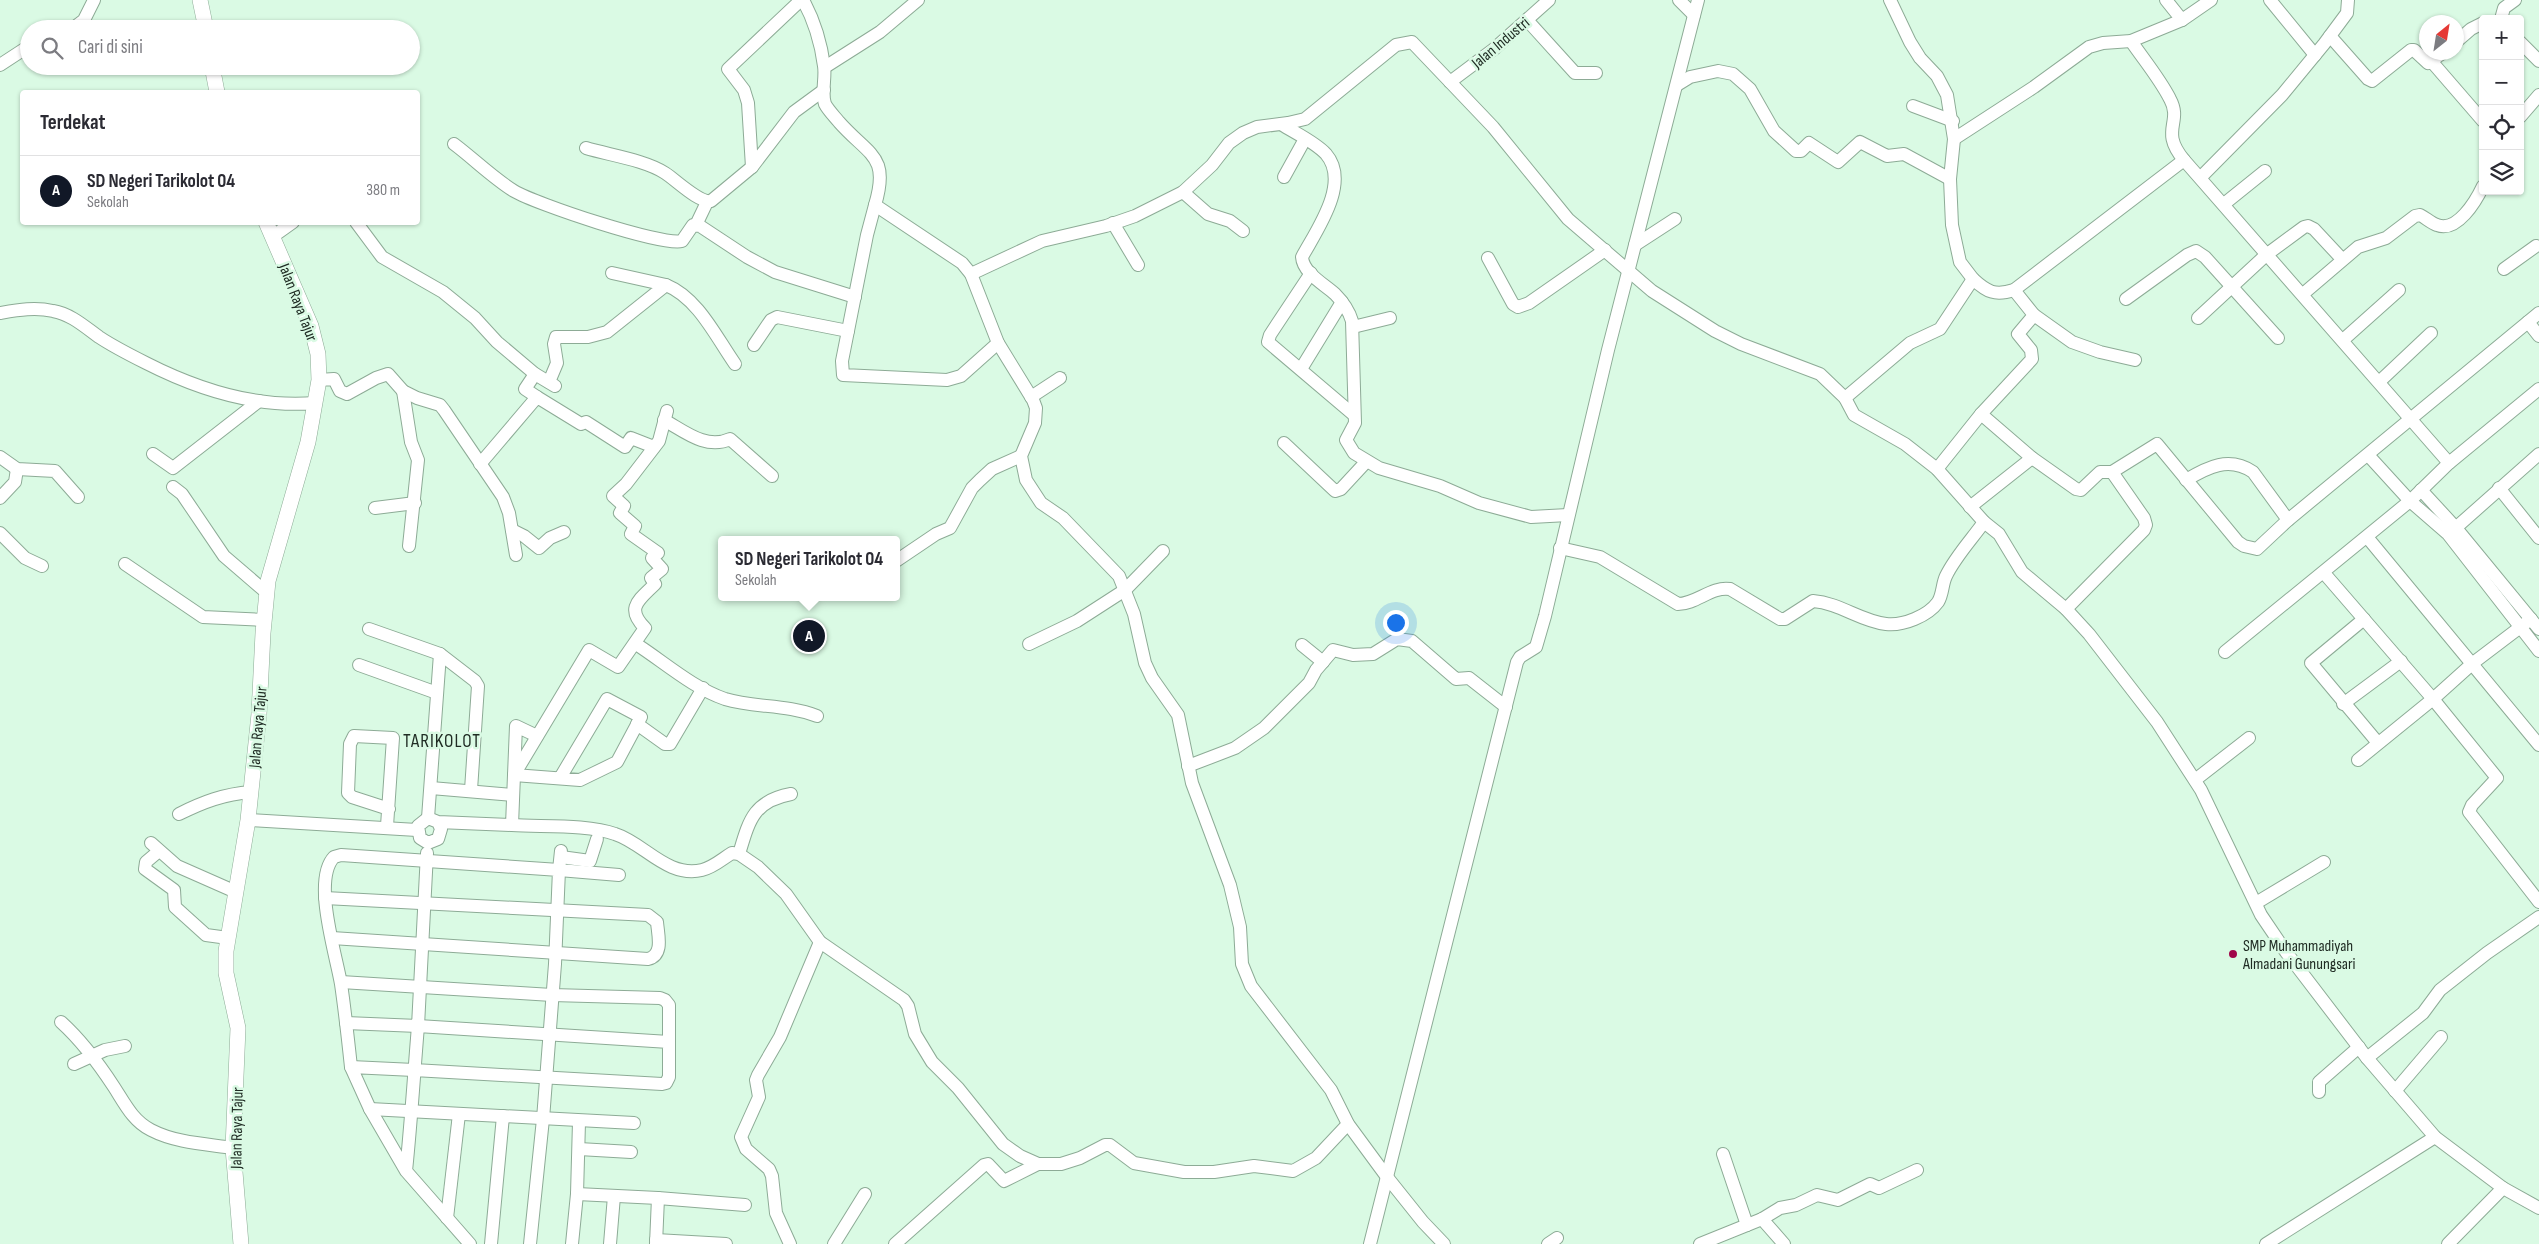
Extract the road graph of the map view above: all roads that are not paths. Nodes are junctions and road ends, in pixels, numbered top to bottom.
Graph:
1 (94, 0) edge
2 (200, 0) edge
3 (802, 0) edge
4 (918, 0) edge
5 (1549, 0) edge
6 (1679, 0) edge
7 (1698, 0) edge
8 (1890, 0) edge
9 (2166, 0) edge
10 (2211, 0) edge
11 (2270, 0) edge
12 (2348, 0) edge
13 (2515, 0) edge
14 (1694, 15) junction
15 (2502, 15) edge
16 (84, 20) edge
17 (204, 20) edge
18 (1527, 20) junction
19 (2182, 20) junction
20 (2479, 25) edge
21 (2464, 35) edge
22 (2330, 36) junction
23 (2132, 41) junction
24 (2524, 46) edge
25 (20, 52) edge
26 (2315, 55) junction
27 (2434, 60) edge
28 (2539, 61) edge
29 (2432, 62) junction
30 (0, 65) edge
31 (824, 67) junction
32 (1596, 73) dead end
33 (214, 75) edge
34 (1450, 82) junction
35 (1677, 85) junction
36 (217, 90) edge
37 (824, 90) junction
38 (2539, 95) edge
39 (1913, 106) dead end
40 (2524, 112) edge
41 (2479, 116) edge
42 (1953, 122) junction
43 (1281, 124) junction
44 (1305, 139) junction
45 (1954, 139) junction
46 (454, 144) dead end
47 (586, 148) dead end
48 (2184, 160) junction
49 (752, 166) junction
50 (2265, 170) dead end
51 (1284, 177) dead end
52 (2201, 177) junction
53 (1950, 179) junction
54 (1183, 192) junction
55 (2479, 194) edge
56 (707, 202) junction
57 (2224, 204) junction
58 (875, 205) junction
59 (1675, 219) dead end
60 (1114, 223) junction
61 (267, 225) edge
62 (289, 225) edge
63 (358, 225) edge
64 (696, 225) junction
65 (1243, 230) dead end
66 (272, 237) junction
67 (1635, 245) junction
68 (2538, 247) edge
69 (1605, 250) junction
70 (2266, 255) junction
71 (1488, 258) dead end
72 (2342, 258) junction
73 (1138, 265) dead end
74 (2504, 269) dead end
75 (1628, 270) junction
76 (612, 273) dead end
77 (1311, 273) junction
78 (971, 274) junction
79 (1973, 279) junction
80 (666, 285) junction
81 (2232, 287) junction
82 (2014, 290) junction
83 (2399, 290) dead end
84 (2303, 294) junction
85 (855, 297) junction
86 (2126, 299) dead end
87 (1342, 302) junction
88 (0, 313) edge
89 (2539, 313) edge
90 (2034, 315) junction
91 (1390, 318) dead end
92 (2198, 318) dead end
93 (2528, 322) junction
94 (1353, 328) junction
95 (848, 331) junction
96 (2431, 333) dead end
97 (2539, 336) edge
98 (2278, 338) dead end
99 (2343, 340) junction
100 (998, 342) junction
101 (754, 345) dead end
102 (2135, 360) dead end
103 (735, 364) dead end
104 (1301, 369) junction
105 (535, 374) junction
106 (1060, 378) dead end
107 (319, 380) junction
108 (2379, 382) junction
109 (2539, 389) edge
110 (403, 391) junction
111 (537, 397) junction
112 (1031, 397) junction
113 (1845, 398) junction
114 (259, 401) junction
115 (315, 403) junction
116 (1981, 414) junction
117 (1354, 415) junction
118 (2409, 419) junction
119 (1284, 443) dead end
120 (654, 447) junction
121 (154, 454) dead end
122 (2539, 454) edge
123 (2368, 455) junction
124 (1021, 456) junction
125 (0, 457) edge
126 (2032, 458) junction
127 (1366, 462) junction
128 (2449, 463) junction
129 (480, 464) junction
130 (17, 469) junction
131 (1937, 469) junction
132 (2112, 472) junction
133 (772, 476) dead end
134 (2186, 480) junction
135 (173, 487) dead end
136 (2499, 488) junction
137 (2421, 490) junction
138 (78, 497) dead end
139 (0, 498) edge
140 (2410, 502) junction
141 (415, 503) junction
142 (1970, 507) junction
143 (375, 508) dead end
144 (1568, 515) junction
145 (2288, 520) junction
146 (1984, 522) junction
147 (512, 530) junction
148 (2537, 530) edge
149 (2452, 531) junction
150 (564, 532) dead end
151 (0, 534) edge
152 (2367, 537) junction
153 (409, 546) dead end
154 (1560, 548) junction
155 (1163, 551) dead end
156 (516, 555) dead end
157 (900, 558) edge
158 (124, 564) dead end
159 (42, 566) dead end
160 (2324, 573) junction
161 (1125, 590) junction
162 (267, 593) junction
163 (2066, 609) junction
164 (2364, 618) junction
165 (264, 620) junction
166 (2535, 624) edge
167 (369, 628) dead end
168 (2519, 628) junction
169 (636, 644) junction
170 (1029, 644) dead end
171 (1302, 645) dead end
172 (2539, 651) edge
173 (2225, 652) dead end
174 (440, 654) junction
175 (2401, 661) junction
176 (1322, 662) junction
177 (2473, 664) junction
178 (359, 665) dead end
179 (703, 688) junction
180 (437, 693) junction
181 (2433, 699) junction
182 (2343, 704) junction
183 (1506, 707) junction
184 (817, 716) dead end
185 (637, 724) junction
186 (537, 736) junction
187 (2249, 738) dead end
188 (2378, 743) junction
189 (2539, 744) edge
190 (2358, 760) dead end
191 (1188, 766) junction
192 (514, 775) junction
193 (560, 778) junction
194 (2195, 780) junction
195 (431, 788) junction
196 (471, 790) junction
197 (251, 792) junction
198 (513, 794) junction
199 (791, 794) dead end
200 (389, 809) junction
201 (179, 814) dead end
202 (248, 820) junction
203 (433, 820) junction
204 (512, 825) junction
205 (387, 826) junction
206 (417, 830) junction
207 (597, 839) dead end
208 (428, 843) junction
209 (739, 854) junction
210 (426, 861) junction
211 (2324, 862) dead end
212 (559, 870) junction
213 (619, 875) dead end
214 (236, 892) junction
215 (326, 898) junction
216 (2538, 899) edge
217 (2256, 903) junction
218 (425, 904) junction
219 (556, 911) junction
220 (2539, 917) edge
221 (228, 938) junction
222 (332, 938) junction
223 (820, 942) junction
224 (423, 944) junction
225 (554, 953) junction
226 (341, 982) junction
227 (422, 986) junction
228 (552, 994) junction
229 (61, 1022) dead end
230 (346, 1023) junction
231 (418, 1026) junction
232 (548, 1036) junction
233 (2441, 1037) dead end
234 (669, 1042) junction
235 (125, 1046) dead end
236 (2359, 1047) junction
237 (90, 1055) junction
238 (2368, 1058) junction
239 (74, 1064) dead end
240 (351, 1067) junction
241 (414, 1070) junction
242 (545, 1076) junction
243 (2394, 1091) junction
244 (2319, 1092) dead end
245 (370, 1109) junction
246 (412, 1111) junction
247 (459, 1114) junction
248 (503, 1116) junction
249 (543, 1119) junction
250 (579, 1122) junction
251 (634, 1124) dead end
252 (1348, 1124) junction
253 (2435, 1137) junction
254 (233, 1148) junction
255 (579, 1149) junction
256 (631, 1152) dead end
257 (1723, 1154) dead end
258 (1038, 1164) junction
259 (1917, 1170) dead end
260 (406, 1172) junction
261 (1387, 1177) junction
262 (2503, 1188) junction
263 (577, 1194) junction
264 (865, 1194) dead end
265 (614, 1196) junction
266 (658, 1198) junction
267 (745, 1205) dead end
268 (2539, 1208) edge
269 (447, 1218) junction
270 (1762, 1219) junction
271 (1747, 1225) junction
272 (656, 1242) edge
273 (241, 1244) edge
274 (470, 1244) edge
275 (491, 1244) edge
276 (530, 1244) edge
277 (572, 1244) edge
278 (610, 1244) edge
279 (726, 1244) edge
280 (790, 1244) edge
281 (834, 1244) edge
282 (895, 1244) edge
283 (1370, 1244) edge
284 (1444, 1244) edge
285 (1700, 1244) edge
286 (1784, 1244) edge
287 (2266, 1244) edge
288 (2448, 1244) edge

1 - 16 street
2 - 17 main road
3 - 31 street
3 - 49 street
4 - 31 street
5 - 18 street, Jalan Industri
6 - 14 street
7 - 14 street
8 - 42 street
9 - 19 street
10 - 19 street
11 - 26 street
12 - 22 street
13 - 15 street
14 - 35 street
18 - 32 street
18 - 34 street, Jalan Industri
19 - 23 street
20 - 21 street
22 - 26 street
22 - 29 street
23 - 45 street
23 - 48 street
24 - 28 street
25 - 30 street
26 - 52 street
27 - 29 street
29 - 41 street
31 - 37 street
33 - 36 main road
34 - 43 street
34 - 69 street
35 - 53 street
35 - 67 street
37 - 49 street
37 - 58 street
38 - 40 street
39 - 42 street
42 - 45 street
43 - 44 street
43 - 54 street
44 - 51 street
44 - 77 street
45 - 53 street
46 - 64 street
47 - 56 street
48 - 52 street
48 - 82 street
49 - 56 street
50 - 57 street
52 - 57 street
53 - 79 street
54 - 60 street
54 - 65 street
55 - 72 street
56 - 64 street
57 - 70 street
58 - 78 street
58 - 85 street
59 - 67 street
60 - 73 street
60 - 78 street
61 - 66 main road, Jalan Raya Tajur
62 - 66 street
63 - 105 street
64 - 85 street
66 - 107 main road, Jalan Raya Tajur
67 - 75 street
68 - 74 street
69 - 71 street
69 - 75 street
70 - 72 street
70 - 81 street
70 - 84 street
72 - 84 street
75 - 113 street
75 - 144 street
76 - 80 street
77 - 87 street
77 - 104 street
78 - 100 street
79 - 82 street
79 - 113 street
80 - 103 street
80 - 105 street
81 - 86 street
81 - 92 street
81 - 98 street
82 - 90 street
83 - 99 street
84 - 99 street
85 - 95 street
87 - 94 street
87 - 104 street
88 - 114 street
89 - 93 street
90 - 102 street
90 - 116 street
91 - 94 street
93 - 97 street
93 - 118 street
94 - 117 street
95 - 100 street
95 - 101 street
96 - 108 street
99 - 108 street
100 - 112 street
104 - 117 street
105 - 111 street
106 - 112 street
107 - 110 street
107 - 115 main road, Jalan Raya Tajur
108 - 118 street
109 - 128 street
110 - 129 street
110 - 141 street
111 - 120 street
111 - 129 street
112 - 124 street
113 - 131 street
114 - 115 street
114 - 121 street
115 - 162 main road, Jalan Raya Tajur
116 - 126 street
116 - 131 street
117 - 127 street
118 - 123 street
118 - 128 street
119 - 127 street
120 - 133 street
120 - 169 street
122 - 136 street
123 - 140 street
123 - 145 street
124 - 157 street
124 - 161 street
125 - 130 street
126 - 132 street
126 - 142 street
127 - 144 street
128 - 137 street
129 - 147 street
130 - 138 street
130 - 139 street
131 - 142 street
132 - 134 street
132 - 163 street
134 - 145 street
134 - 145 street
135 - 162 street
136 - 148 street
136 - 149 street
137 - 140 street
137 - 149 street
140 - 149 street
140 - 152 street
141 - 143 street
141 - 153 street
142 - 146 street
144 - 154 street
146 - 154 street
146 - 163 street
147 - 150 street
147 - 156 street
149 - 166 street
149 - 168 street
151 - 159 street
152 - 160 street
152 - 177 street
154 - 183 street
155 - 161 street
158 - 165 street
160 - 164 street
160 - 173 street
161 - 170 street
161 - 191 street
162 - 165 main road, Jalan Raya Tajur
163 - 194 street
164 - 175 street
164 - 182 street
165 - 197 main road, Jalan Raya Tajur
166 - 168 street
167 - 174 street
168 - 172 street
168 - 177 street
169 - 179 street
169 - 186 street
171 - 176 street
174 - 180 street
174 - 196 street
175 - 181 street
175 - 182 street
176 - 183 street
176 - 191 street
177 - 181 street
177 - 189 street
178 - 180 street
179 - 184 street
179 - 185 street
180 - 195 street
181 - 188 street
181 - 216 street
182 - 188 street
183 - 261 street
185 - 193 street
185 - 193 street
186 - 192 street
186 - 192 street
187 - 194 street
188 - 190 street
191 - 252 street
192 - 193 street
192 - 198 street
194 - 217 street
195 - 196 street
195 - 203 street
196 - 198 street
197 - 201 street
197 - 202 main road, Jalan Raya Tajur
198 - 204 street
199 - 209 street
200 - 200 street
200 - 205 street
202 - 205 street
202 - 214 main road, Jalan Raya Tajur
203 - 204 street
203 - 206 street
203 - 208 street
204 - 209 street
205 - 206 street
206 - 208 street
207 - 212 street
208 - 210 street
209 - 223 street
210 - 212 street
210 - 215 street
210 - 218 street
211 - 217 street
212 - 213 street
212 - 219 street
214 - 221 main road, Jalan Raya Tajur
214 - 221 street
215 - 218 street
215 - 222 street
217 - 236 street
218 - 219 street
218 - 224 street
219 - 225 street
219 - 225 street
220 - 238 street
221 - 254 main road, Jalan Raya Tajur
222 - 224 street
222 - 226 street
223 - 258 street
223 - 280 street
224 - 225 street
224 - 227 street
225 - 228 street
226 - 227 street
226 - 230 street
227 - 228 street
227 - 231 street
228 - 232 street
228 - 234 street
229 - 237 street
230 - 231 street
230 - 240 street
231 - 232 street
231 - 241 street
232 - 234 street
232 - 242 street
233 - 243 street
234 - 242 street
235 - 237 street
236 - 238 street
236 - 244 street
237 - 239 street
237 - 254 street
238 - 243 street
240 - 241 street
240 - 245 street
241 - 242 street
241 - 246 street
242 - 249 street
243 - 253 street
245 - 246 street
245 - 260 street
246 - 247 street
246 - 260 street
247 - 248 street
247 - 269 street
248 - 249 street
248 - 275 street
249 - 250 street
249 - 276 street
250 - 251 street
250 - 255 street
252 - 258 street
252 - 261 street
253 - 262 street
253 - 287 street
254 - 273 main road, Jalan Raya Tajur
255 - 256 street
255 - 263 street
257 - 271 street
258 - 282 street
259 - 270 street
260 - 269 street
261 - 283 street
261 - 284 street
262 - 268 street
262 - 288 street
263 - 265 street
263 - 277 street
264 - 281 street
265 - 266 street
265 - 278 street
266 - 267 street
266 - 272 street
269 - 274 street
270 - 271 street
270 - 286 street
271 - 285 street
272 - 279 street

